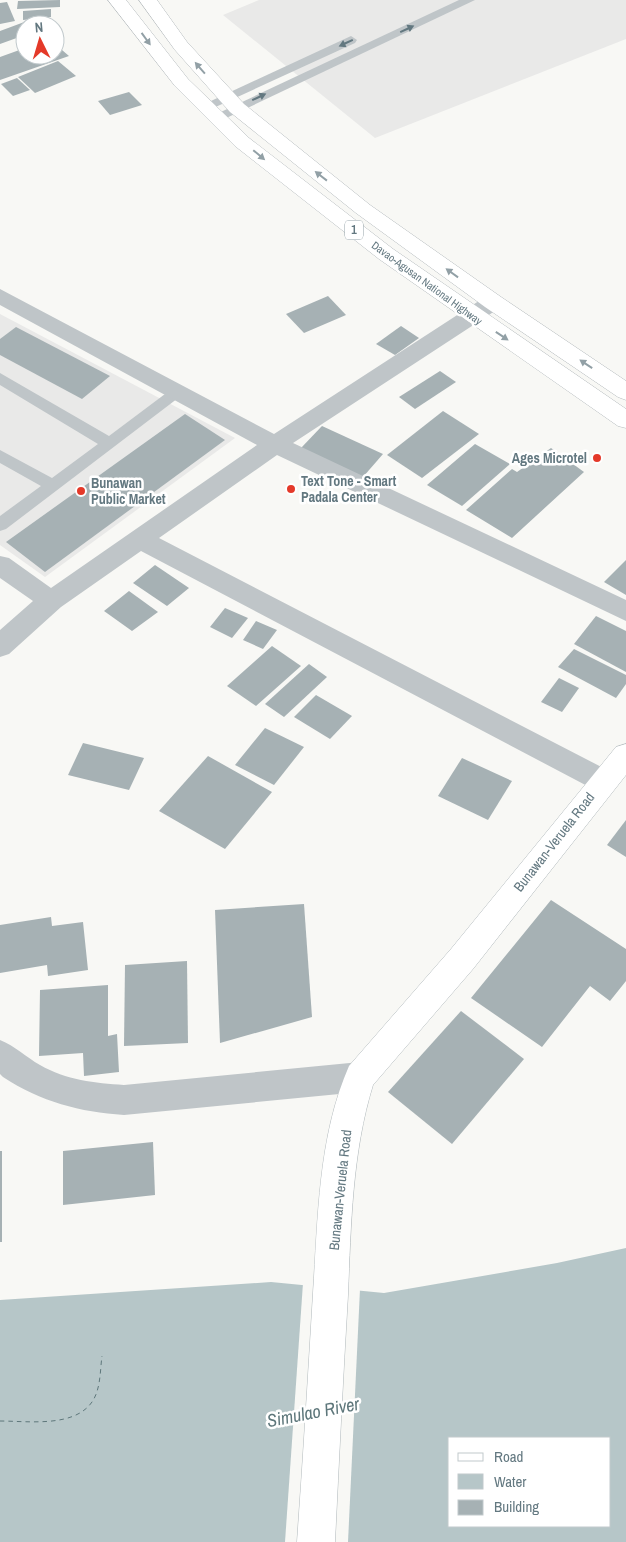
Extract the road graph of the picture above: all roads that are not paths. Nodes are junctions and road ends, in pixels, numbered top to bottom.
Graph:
1 (148, 0) edge
2 (468, 0) edge
3 (121, 1) edge
4 (359, 37) dead end
5 (232, 103) junction
6 (210, 112) junction
7 (0, 296) edge
8 (493, 302) junction
9 (472, 316) junction
10 (0, 378) edge
11 (178, 392) junction
12 (626, 392) edge
13 (626, 420) edge
14 (109, 443) junction
15 (274, 444) junction
16 (0, 456) edge
17 (53, 486) junction
18 (0, 526) edge
19 (139, 540) junction
20 (0, 565) edge
21 (52, 601) junction
22 (626, 611) edge
23 (0, 648) edge
24 (626, 755) edge
25 (603, 782) junction
26 (0, 1055) edge
27 (360, 1077) junction
28 (316, 1542) edge

5 -> 1 main road, Davao-Agusan National Highway / 1
5 -> 2 lane
3 -> 6 main road, Davao-Agusan National Highway / 1
4 -> 5 lane
5 - 6 lane
8 -> 5 main road, Davao-Agusan National Highway / 1
6 -> 9 main road, Davao-Agusan National Highway / 1
7 - 11 street
8 - 9 street
12 -> 8 main road, Davao-Agusan National Highway / 1
9 -> 13 main road, Davao-Agusan National Highway / 1
9 - 15 street
10 - 14 lane
11 - 14 lane
11 - 15 street
14 - 17 lane
15 - 19 street
15 - 22 street
16 - 17 lane
17 - 18 lane
19 - 21 street
19 - 25 street
20 - 21 street
21 - 23 street
24 - 25 main road, Bunawan-Veruela Road
25 - 27 main road, Bunawan-Veruela Road
26 - 27 street
27 - 28 main road, Bunawan-Veruela Road

